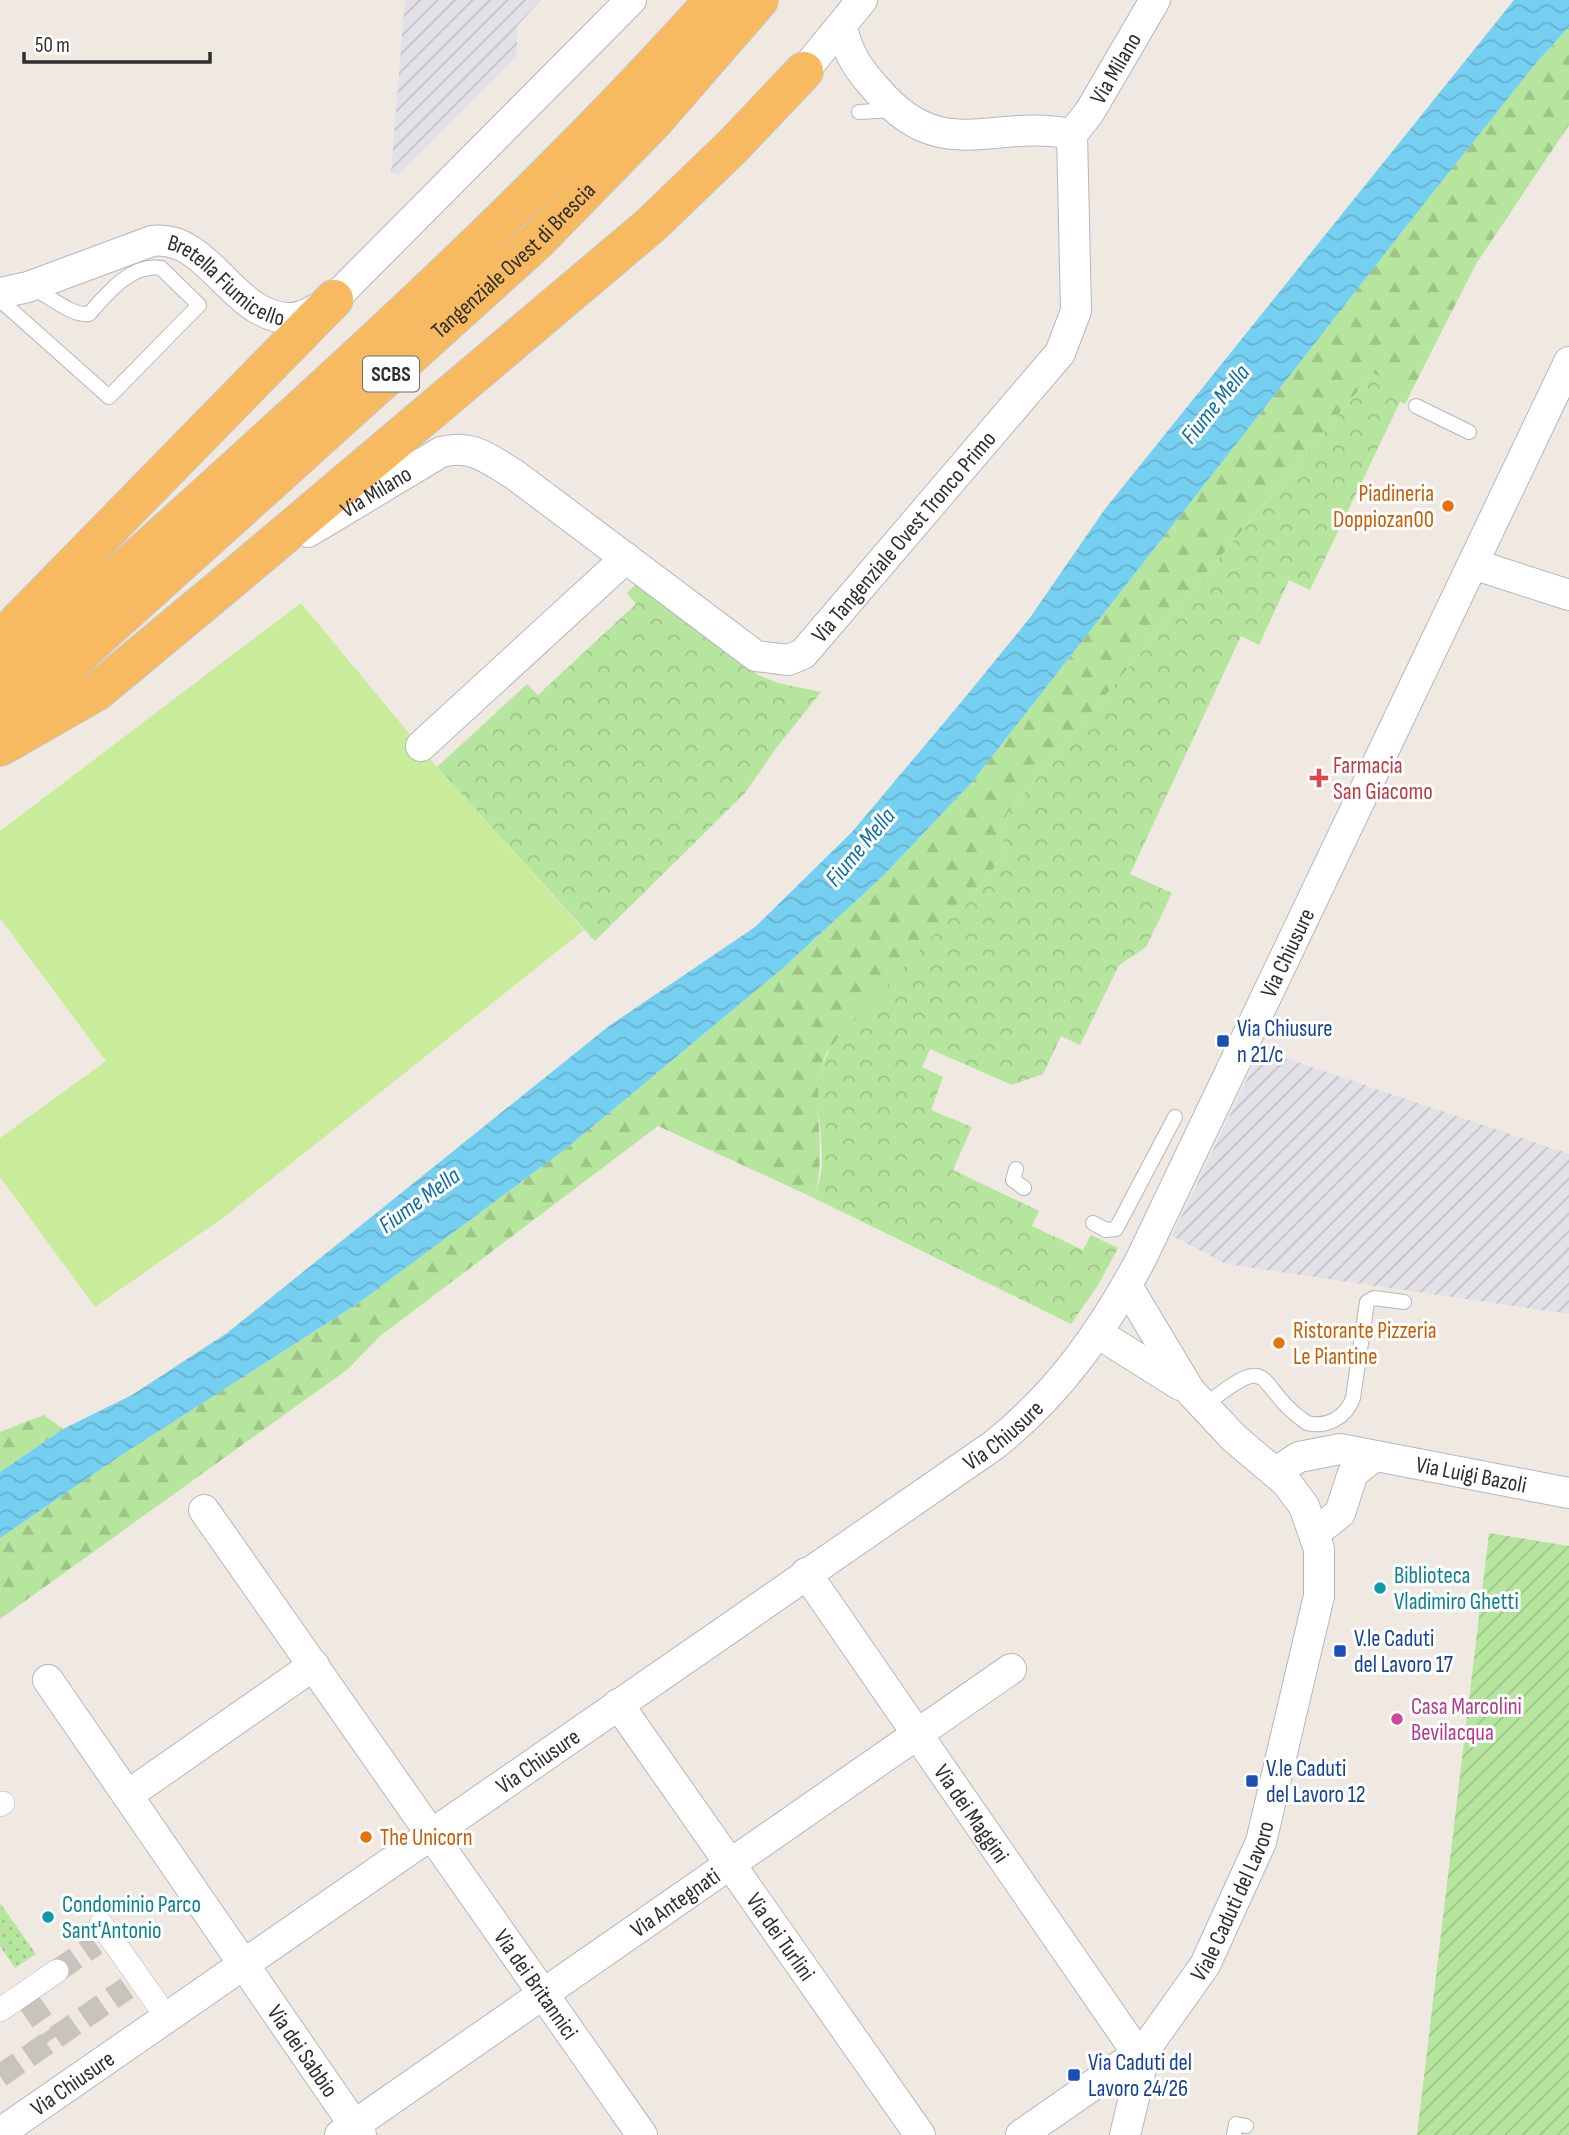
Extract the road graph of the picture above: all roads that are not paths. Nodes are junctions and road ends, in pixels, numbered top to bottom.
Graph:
1 (631, 0) edge
2 (714, 0) edge
3 (759, 0) edge
4 (862, 0) edge
5 (1155, 0) edge
6 (842, 27) junction
7 (866, 62) junction
8 (804, 71) junction
9 (859, 112) dead end
10 (906, 112) junction
11 (1072, 134) junction
12 (14, 290) edge
13 (334, 299) junction
14 (0, 300) edge
15 (1569, 362) edge
16 (1416, 406) dead end
17 (1469, 432) dead end
18 (515, 475) joint
19 (626, 558) junction
20 (1473, 564) junction
21 (239, 574) junction
22 (1569, 595) edge
23 (0, 646) edge
24 (0, 682) edge
25 (0, 726) edge
26 (0, 747) edge
27 (421, 747) dead end
28 (1175, 1117) dead end
29 (1016, 1169) dead end
30 (1024, 1188) dead end
31 (1093, 1223) dead end
32 (1127, 1286) junction
33 (1404, 1302) dead end
34 (1099, 1334) junction
35 (1197, 1398) junction
36 (1324, 1437) junction
37 (1372, 1458) junction
38 (1276, 1472) junction
39 (1569, 1493) edge
40 (204, 1510) dead end
41 (1315, 1533) junction
42 (806, 1573) junction
43 (314, 1665) junction
44 (1011, 1669) dead end
45 (48, 1680) dead end
46 (618, 1704) junction
47 (918, 1734) junction
48 (128, 1795) junction
49 (432, 1833) junction
50 (730, 1864) junction
51 (102, 1934) dead end
52 (245, 1964) junction
53 (57, 1971) tunnel mouth
54 (542, 1994) junction
55 (156, 2002) dead end
56 (0, 2010) edge
57 (1142, 2051) junction
58 (1247, 2126) dead end
59 (352, 2132) edge
60 (2, 2133) edge
61 (642, 2135) edge
62 (920, 2135) edge
63 (1021, 2135) edge
64 (1125, 2135) edge
65 (1234, 2135) edge

1 - 13 street
2 - 24 highway, Tangenziale Ovest di Brescia / SCBS
3 - 25 highway, Tangenziale Ovest di Brescia / SCBS
4 - 6 street
5 - 11 street, Via Milano
6 - 7 street
6 - 8 street
7 - 8 street
7 - 10 street
8 - 21 highway
9 - 10 lane
10 - 11 street
11 - 19 street, Via Tangenziale Ovest Tronco Primo
12 - 13 street, Bretella Fiumicello
12 - 14 lane
13 - 23 highway
15 - 20 street, Via Chiusure
16 - 17 lane
18 - 19 street, Via Tangenziale Ovest Tronco Primo
18 - 21 street, Via Milano
19 - 27 street
20 - 22 street
20 - 32 street, Via Chiusure
21 - 26 highway
28 - 31 lane
29 - 30 lane
32 - 34 street, Via Chiusure
32 - 35 street, Viale Caduti del Lavoro
33 - 36 lane
34 - 35 street, Viale Caduti del Lavoro
34 - 42 street, Via Chiusure
35 - 36 lane
35 - 38 street, Viale Caduti del Lavoro
36 - 37 street, Via Luigi Bazoli
36 - 38 street, Via Luigi Bazoli
37 - 39 street, Via Luigi Bazoli
37 - 41 street
38 - 41 street, Viale Caduti del Lavoro
40 - 43 street, Via dei Britannici
41 - 57 street, Viale Caduti del Lavoro
42 - 46 street, Via Chiusure
42 - 47 street, Via dei Maggini
43 - 48 street
43 - 49 street, Via dei Britannici
44 - 47 street, Via Antegnati
45 - 48 street, Via dei Sabbio
46 - 49 street, Via Chiusure
46 - 50 street, Via dei Turlini
47 - 50 street, Via Antegnati
47 - 57 street, Via dei Maggini
48 - 52 street, Via dei Sabbio
49 - 52 street, Via Chiusure
49 - 54 street, Via dei Britannici
50 - 54 street, Via Antegnati
50 - 62 street, Via dei Turlini
51 - 55 street
52 - 59 street, Via dei Sabbio
52 - 60 street, Via Chiusure
53 - 56 street
54 - 59 street, Via Antegnati
54 - 61 street, Via dei Britannici
57 - 63 street, Viale Caduti del Lavoro
57 - 64 street
58 - 65 lane

